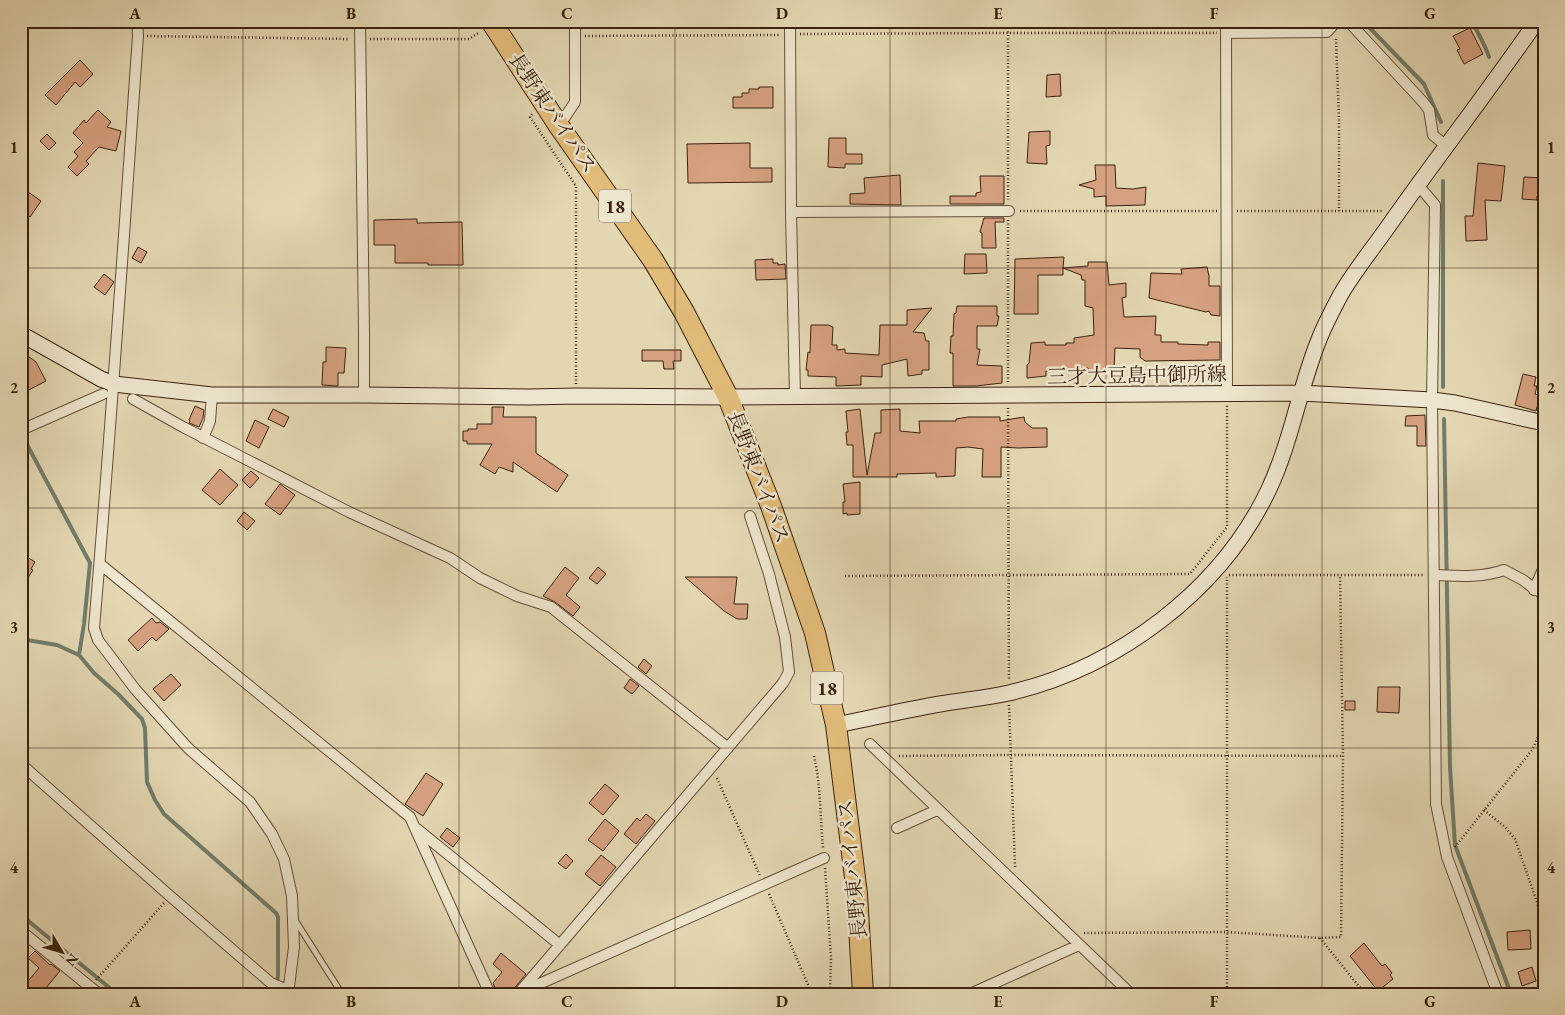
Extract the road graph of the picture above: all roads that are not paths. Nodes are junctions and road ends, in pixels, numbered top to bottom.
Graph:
1 (137, 21) edge
2 (360, 21) edge
3 (575, 21) edge
4 (790, 21) edge
5 (1226, 21) edge
6 (1348, 21) edge
7 (1538, 21) edge
8 (492, 23) edge
9 (1335, 23) edge
10 (1226, 33) junction
11 (559, 126) junction
12 (1446, 146) junction
13 (1418, 185) junction
14 (1008, 211) road end
15 (791, 212) junction
16 (21, 334) edge
17 (108, 389) junction
18 (1227, 394) junction
19 (1301, 394) junction
20 (212, 395) junction
21 (364, 395) junction
22 (795, 396) junction
23 (728, 397) junction
24 (134, 399) dead end
25 (1435, 400) junction
26 (1544, 423) edge
27 (21, 430) edge
28 (203, 438) junction
29 (750, 516) dead end
30 (100, 564) junction
31 (1544, 566) edge
32 (1435, 575) junction
33 (1533, 588) junction
34 (1544, 600) edge
35 (836, 725) junction
36 (870, 744) dead end
37 (728, 748) junction
38 (21, 764) edge
39 (937, 810) junction
40 (415, 827) junction
41 (897, 828) dead end
42 (824, 858) road end
43 (293, 917) junction
44 (1542, 918) road end
45 (1544, 926) edge
46 (21, 931) edge
47 (560, 945) junction
48 (1079, 945) junction
49 (287, 990) edge
50 (100, 994) edge
51 (342, 994) edge
52 (490, 994) edge
53 (863, 994) edge
54 (970, 994) edge
55 (1130, 994) edge
56 (1498, 994) edge

1 - 17 street
2 - 21 street
3 - 11 street
4 - 15 street
5 - 10 street
6 - 12 street
7 - 12 street
8 - 11 highway, 長野東バイパス / 18
9 - 10 street
10 - 18 street
11 - 23 highway, 長野東バイパス / 18
12 - 13 street
13 - 19 street
13 - 25 street
14 - 15 street
15 - 22 street
16 - 17 street, 三才大豆島中御所線
17 - 20 street, 三才大豆島中御所線
17 - 27 street
17 - 30 street
18 - 19 street, 三才大豆島中御所線
18 - 22 street, 三才大豆島中御所線
19 - 25 street, 三才大豆島中御所線
19 - 35 street
20 - 21 street, 三才大豆島中御所線
20 - 28 street
21 - 23 street, 三才大豆島中御所線
22 - 23 street, 三才大豆島中御所線
23 - 35 highway, 長野東バイパス / 18
24 - 28 street
25 - 26 street, 三才大豆島中御所線
25 - 32 street
28 - 37 street
29 - 37 street
30 - 40 street
30 - 43 street
31 - 33 street
32 - 33 street
32 - 56 street
33 - 34 lane
35 - 53 highway, 長野東バイパス / 18
36 - 39 street
37 - 47 street
38 - 49 street
39 - 41 street
39 - 48 street
40 - 47 street
40 - 52 street
42 - 47 street
43 - 49 street
43 - 51 lane
44 - 45 lane
46 - 50 street
48 - 54 street
48 - 55 street

